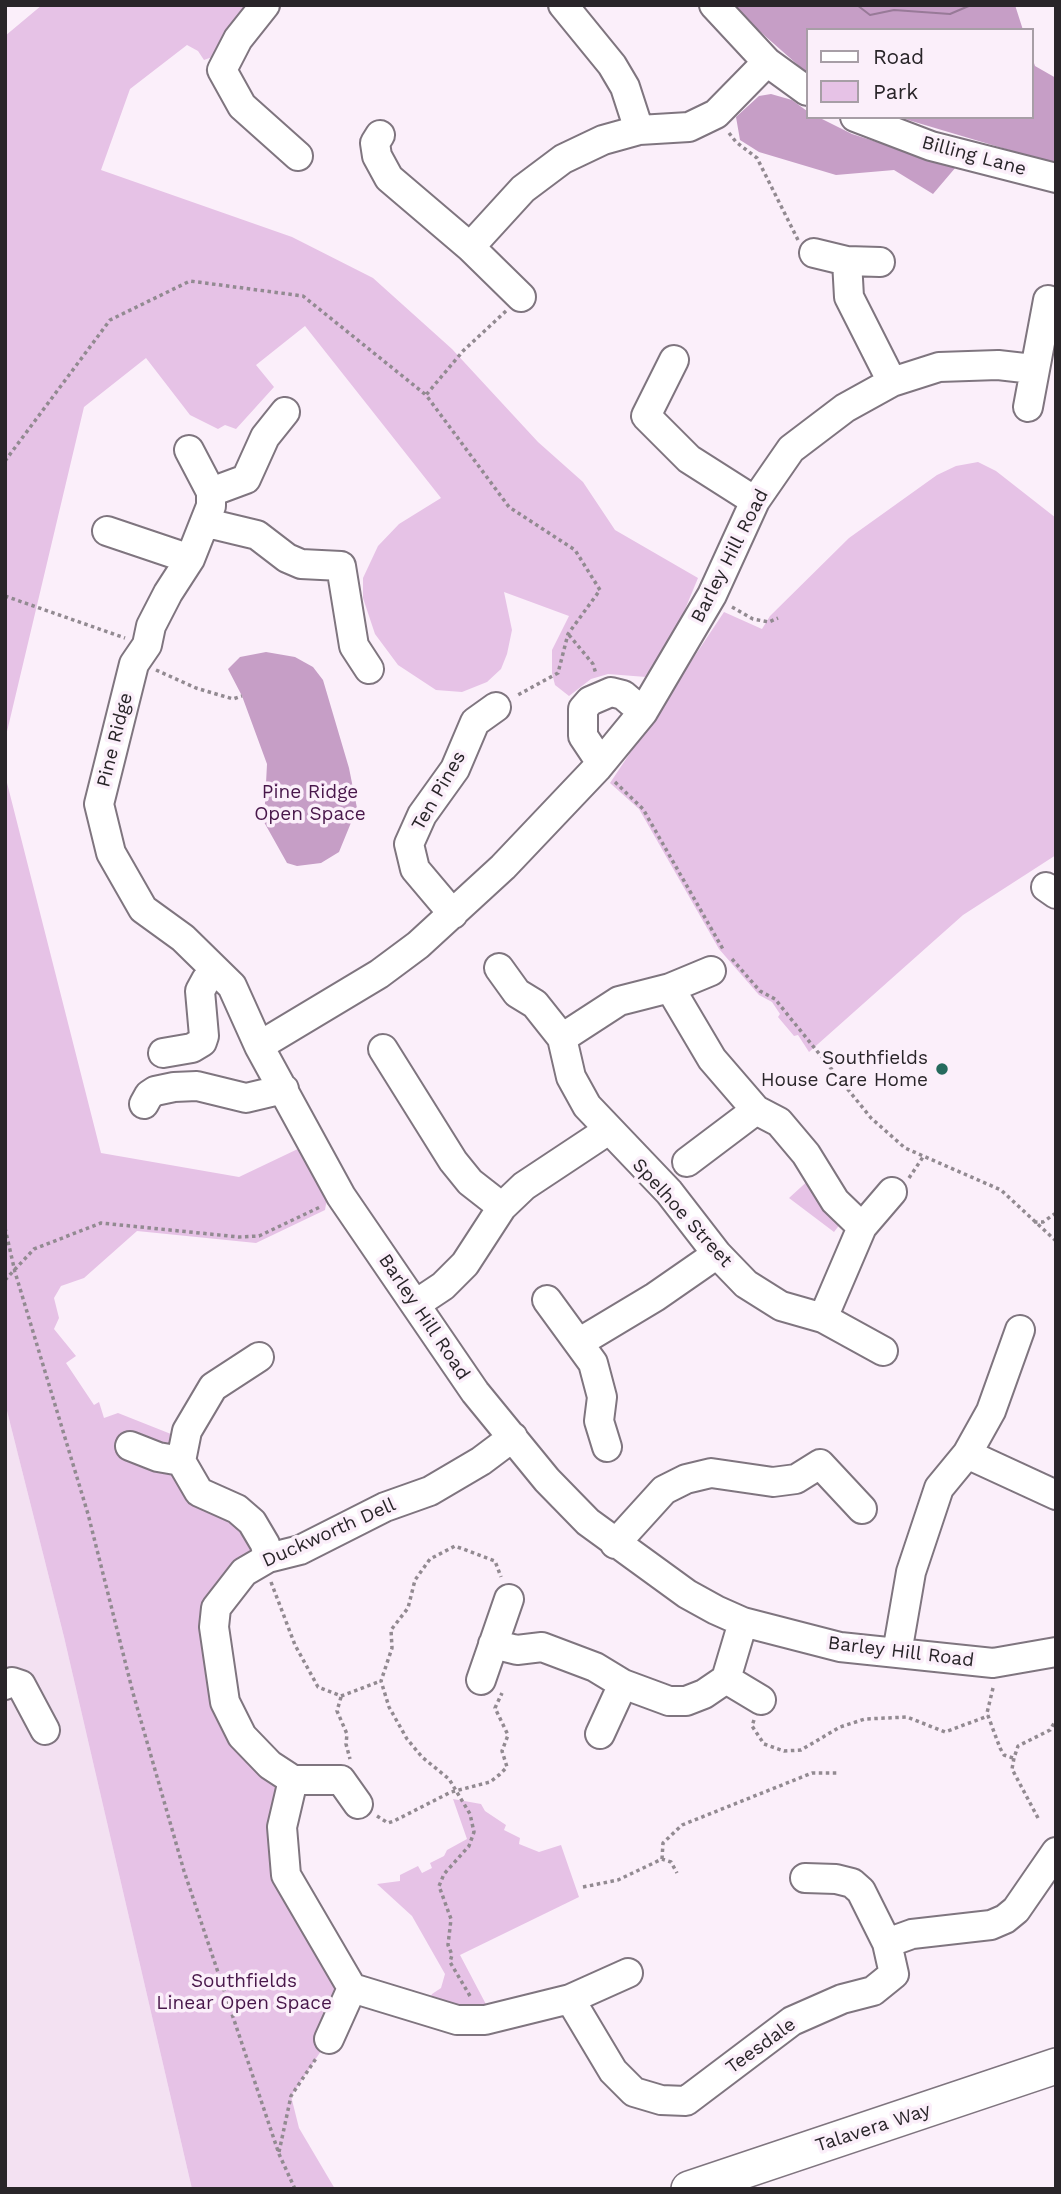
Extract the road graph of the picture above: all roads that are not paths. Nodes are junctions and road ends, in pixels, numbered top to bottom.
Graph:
1 (265, 5) edge
2 (564, 5) edge
3 (713, 5) edge
4 (767, 62) junction
5 (806, 91) edge
6 (860, 119) edge
7 (639, 130) junction
8 (380, 135) dead end
9 (298, 156) dead end
10 (1056, 178) edge
11 (470, 247) junction
12 (814, 253) road end
13 (847, 261) junction
14 (880, 262) dead end
15 (522, 297) road end
16 (1048, 300) dead end
17 (674, 360) dead end
18 (1032, 369) junction
19 (892, 382) junction
20 (1028, 407) dead end
21 (285, 412) dead end
22 (189, 450) dead end
23 (755, 501) junction
24 (210, 507) junction
25 (107, 531) dead end
26 (190, 559) junction
27 (369, 669) dead end
28 (496, 707) road end
29 (643, 712) junction
30 (599, 765) junction
31 (453, 914) junction
32 (499, 968) dead end
33 (216, 971) junction
34 (711, 971) dead end
35 (670, 988) junction
36 (562, 1038) junction
37 (259, 1046) junction
38 (383, 1049) dead end
39 (163, 1053) dead end
40 (284, 1089) junction
41 (144, 1104) dead end
42 (756, 1110) junction
43 (607, 1130) junction
44 (687, 1161) dead end
45 (892, 1192) dead end
46 (502, 1208) junction
47 (862, 1227) junction
48 (717, 1254) junction
49 (547, 1300) dead end
50 (416, 1304) junction
51 (823, 1318) junction
52 (1020, 1330) dead end
53 (580, 1342) junction
54 (883, 1352) dead end
55 (259, 1357) dead end
56 (513, 1437) junction
57 (130, 1446) dead end
58 (607, 1447) dead end
59 (967, 1454) junction
60 (181, 1461) junction
61 (1056, 1495) edge
62 (862, 1509) dead end
63 (615, 1544) junction
64 (266, 1559) junction
65 (509, 1599) road end
66 (743, 1622) junction
67 (493, 1644) junction
68 (1056, 1652) edge
69 (897, 1653) junction
70 (726, 1679) junction
71 (493, 1682) road end
72 (623, 1684) junction
73 (5, 1685) edge
74 (761, 1700) road end
75 (45, 1730) dead end
76 (600, 1734) dead end
77 (293, 1780) junction
78 (358, 1804) road end
79 (1056, 1852) edge
80 (805, 1878) dead end
81 (887, 1943) junction
82 (628, 1973) dead end
83 (352, 1988) junction
84 (570, 1999) junction
85 (329, 2039) road end
86 (1056, 2066) edge
87 (689, 2189) edge

1 - 9 street
2 - 7 street
3 - 4 street
4 - 5 street
4 - 7 street
6 - 10 street, Billing Lane
7 - 11 street
8 - 11 street
11 - 15 street
12 - 13 street
13 - 14 street
13 - 19 street
16 - 18 street
17 - 23 street
18 - 19 street, Barley Hill Road
18 - 20 street
19 - 23 street, Barley Hill Road
21 - 24 street
22 - 24 street
23 - 29 street, Barley Hill Road
24 - 26 street, Pine Ridge
24 - 27 street
25 - 26 street
26 - 33 street, Pine Ridge
28 - 31 street, Ten Pines
29 - 30 street, Barley Hill Road
29 - 30 street
30 - 31 street, Barley Hill Road
31 - 37 street, Barley Hill Road
32 - 36 street
33 - 37 street, Pine Ridge
33 - 39 street
34 - 35 street
35 - 36 street
35 - 42 street
36 - 43 street, Spelhoe Street
37 - 40 street, Barley Hill Road
38 - 46 street
40 - 41 street
40 - 50 street, Barley Hill Road
42 - 44 street
42 - 47 street
43 - 46 street
43 - 48 street, Spelhoe Street
45 - 47 street
46 - 50 street
47 - 51 street
48 - 51 street, Spelhoe Street
48 - 53 street
49 - 53 street
50 - 56 street, Barley Hill Road
51 - 54 street, Spelhoe Street
52 - 59 street
53 - 58 street
55 - 60 street
56 - 63 street, Barley Hill Road
56 - 64 street, Duckworth Dell
57 - 60 street
59 - 61 street
59 - 69 street
60 - 64 street
62 - 63 street
63 - 66 street, Barley Hill Road
64 - 77 street, Duckworth Dell
65 - 67 street
66 - 69 street, Barley Hill Road
66 - 70 street
67 - 71 street
67 - 72 street
68 - 69 street, Barley Hill Road
70 - 72 street
70 - 74 street
72 - 76 street
73 - 75 street
77 - 78 street
77 - 83 street
79 - 81 street
80 - 81 street, Teesdale
81 - 84 street, Teesdale
82 - 84 street
83 - 84 street
83 - 85 street
86 - 87 main road, Talavera Way

